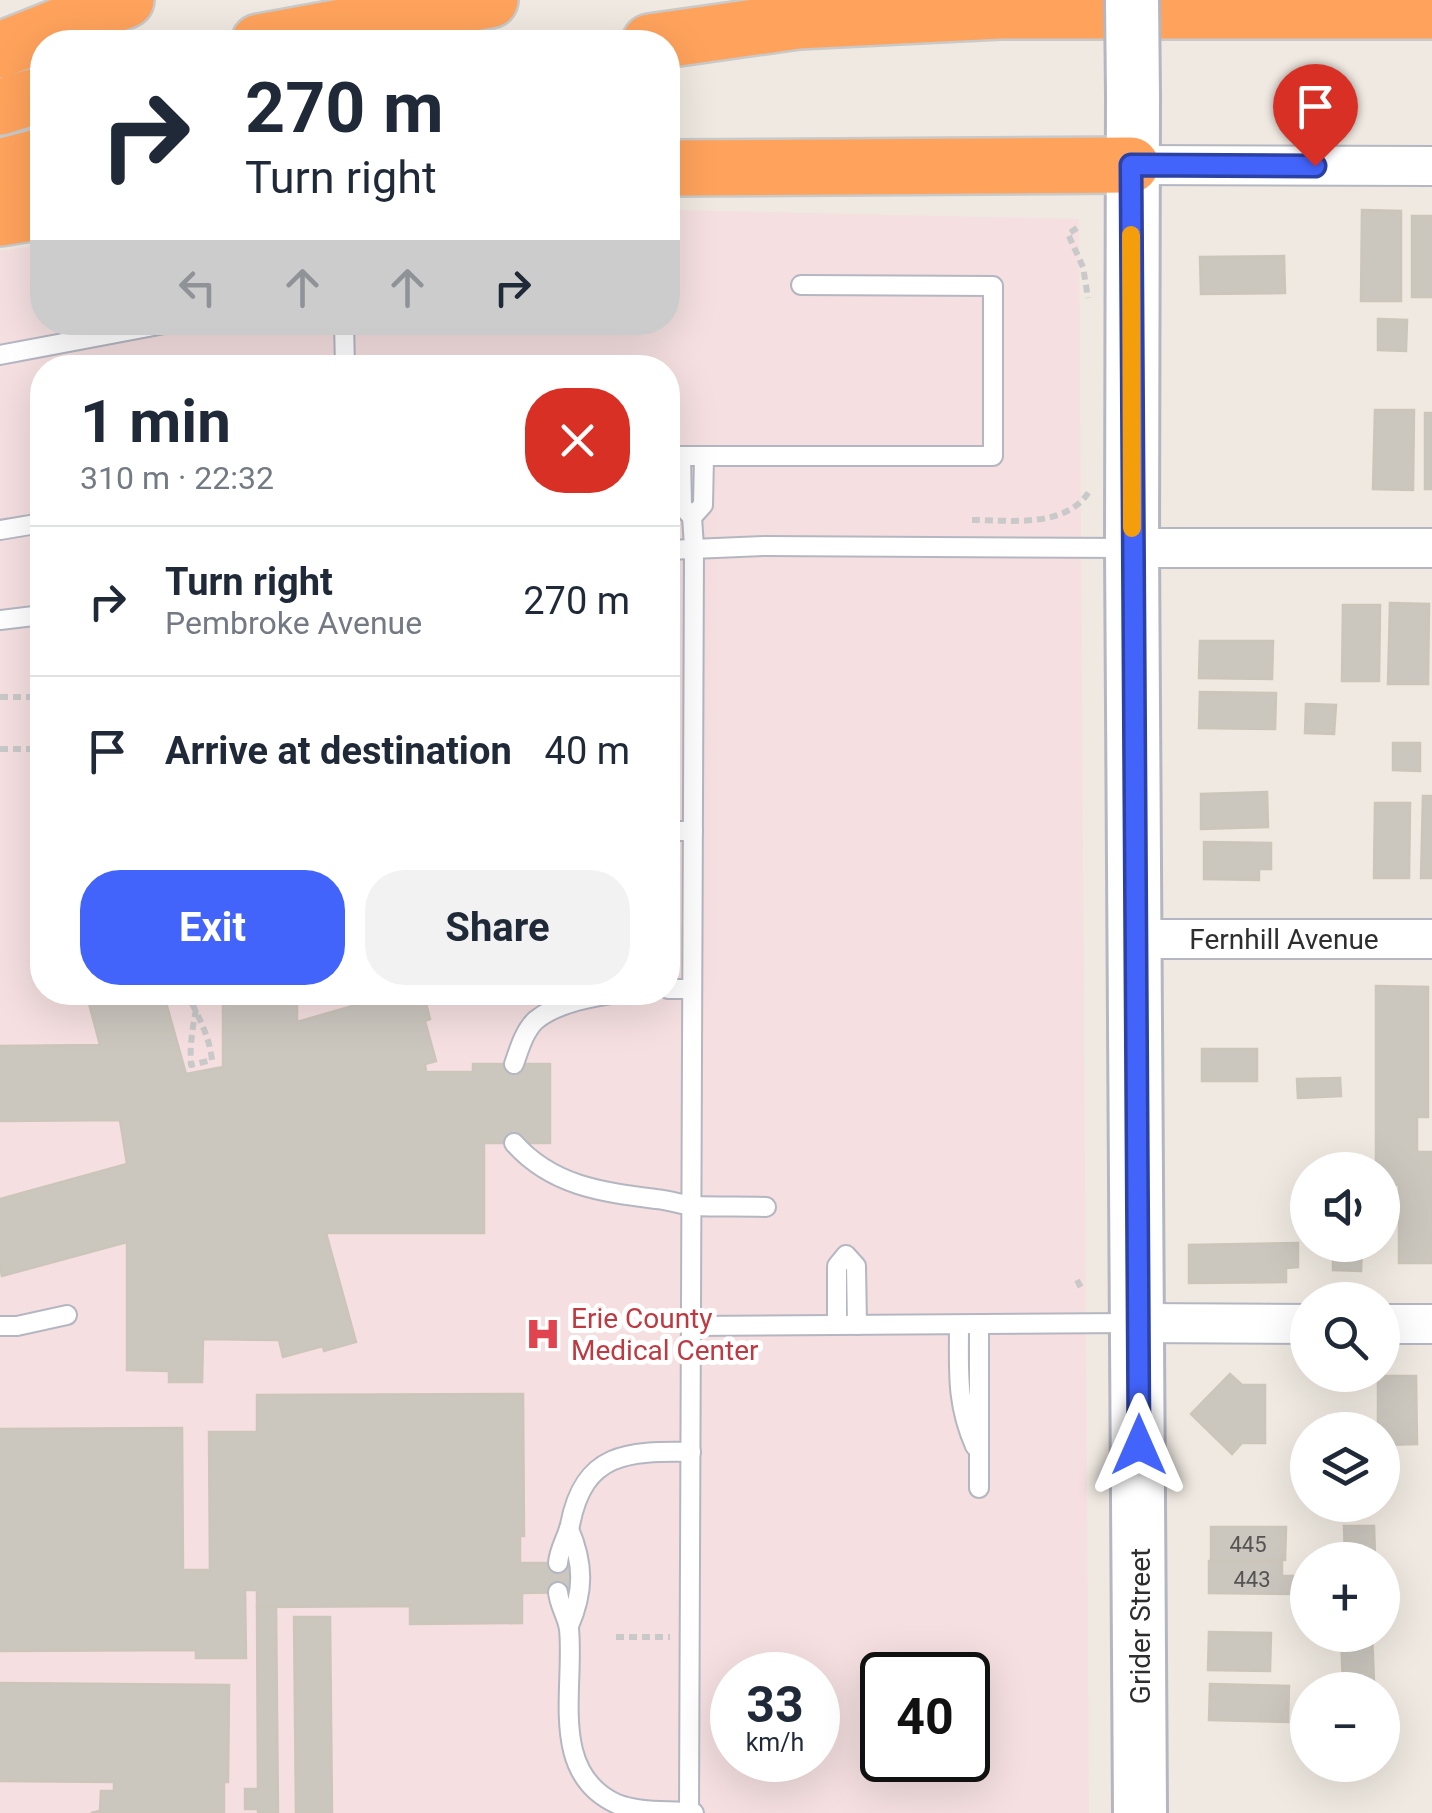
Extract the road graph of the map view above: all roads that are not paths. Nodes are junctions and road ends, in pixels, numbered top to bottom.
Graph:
1 (126, 0) edge
2 (490, 0) edge
3 (1132, 0) edge
4 (1432, 11) edge
5 (50, 30) edge
6 (326, 30) edge
7 (30, 38) edge
8 (680, 38) edge
9 (0, 50) edge
10 (30, 98) edge
11 (0, 107) edge
12 (30, 159) edge
13 (1131, 165) junction
14 (1432, 166) edge
15 (0, 167) edge
16 (680, 168) edge
17 (30, 213) edge
18 (0, 218) edge
19 (800, 286) dead end
20 (106, 335) edge
21 (0, 355) edge
22 (680, 456) edge
23 (704, 456) junction
24 (680, 494) edge
25 (692, 518) junction
26 (30, 524) edge
27 (0, 530) edge
28 (694, 547) junction
29 (1132, 548) junction
30 (1432, 548) edge
31 (680, 549) edge
32 (30, 616) edge
33 (0, 620) edge
34 (680, 831) edge
35 (693, 831) junction
36 (1135, 938) junction
37 (1432, 938) edge
38 (680, 990) edge
39 (692, 990) junction
40 (568, 1005) edge
41 (514, 1064) dead end
42 (514, 1144) dead end
43 (691, 1206) junction
44 (766, 1207) dead end
45 (67, 1315) dead end
46 (1139, 1323) junction
47 (1290, 1324) edge
48 (1400, 1324) edge
49 (1432, 1324) edge
50 (837, 1325) junction
51 (857, 1325) junction
52 (959, 1325) junction
53 (979, 1325) junction
54 (0, 1326) edge
55 (691, 1326) junction
56 (690, 1452) junction
57 (979, 1454) junction
58 (979, 1488) dead end
59 (569, 1530) junction
60 (558, 1563) dead end
61 (558, 1592) dead end
62 (568, 1626) junction
63 (691, 1813) edge
64 (1140, 1813) edge

1 - 5 highway
2 - 6 highway
3 - 13 street, Grider Street, bridge
4 - 8 highway
7 - 9 highway
10 - 11 highway
12 - 15 highway
13 - 14 street
13 - 16 highway
13 - 29 street, Grider Street
17 - 18 highway
19 - 23 lane
20 - 21 lane
22 - 23 lane
23 - 25 lane
24 - 25 lane
25 - 28 lane
26 - 27 lane
28 - 29 lane
28 - 31 lane
28 - 35 lane
29 - 30 street
29 - 36 street, Grider Street
32 - 33 lane
34 - 35 lane
35 - 39 lane
36 - 37 street, Fernhill Avenue
36 - 46 street, Grider Street
38 - 39 lane
39 - 43 lane
40 - 41 lane
42 - 43 lane
43 - 44 lane
43 - 55 lane
45 - 54 lane
46 - 47 street
46 - 53 lane
46 - 64 street, Grider Street
48 - 49 street
50 - 51 lane
50 - 51 lane
50 - 55 lane
51 - 52 lane
52 - 53 lane
52 - 57 lane
53 - 57 lane
55 - 56 lane
56 - 59 lane
56 - 63 lane
57 - 58 lane
59 - 60 lane
59 - 62 lane
61 - 62 lane
62 - 63 lane

